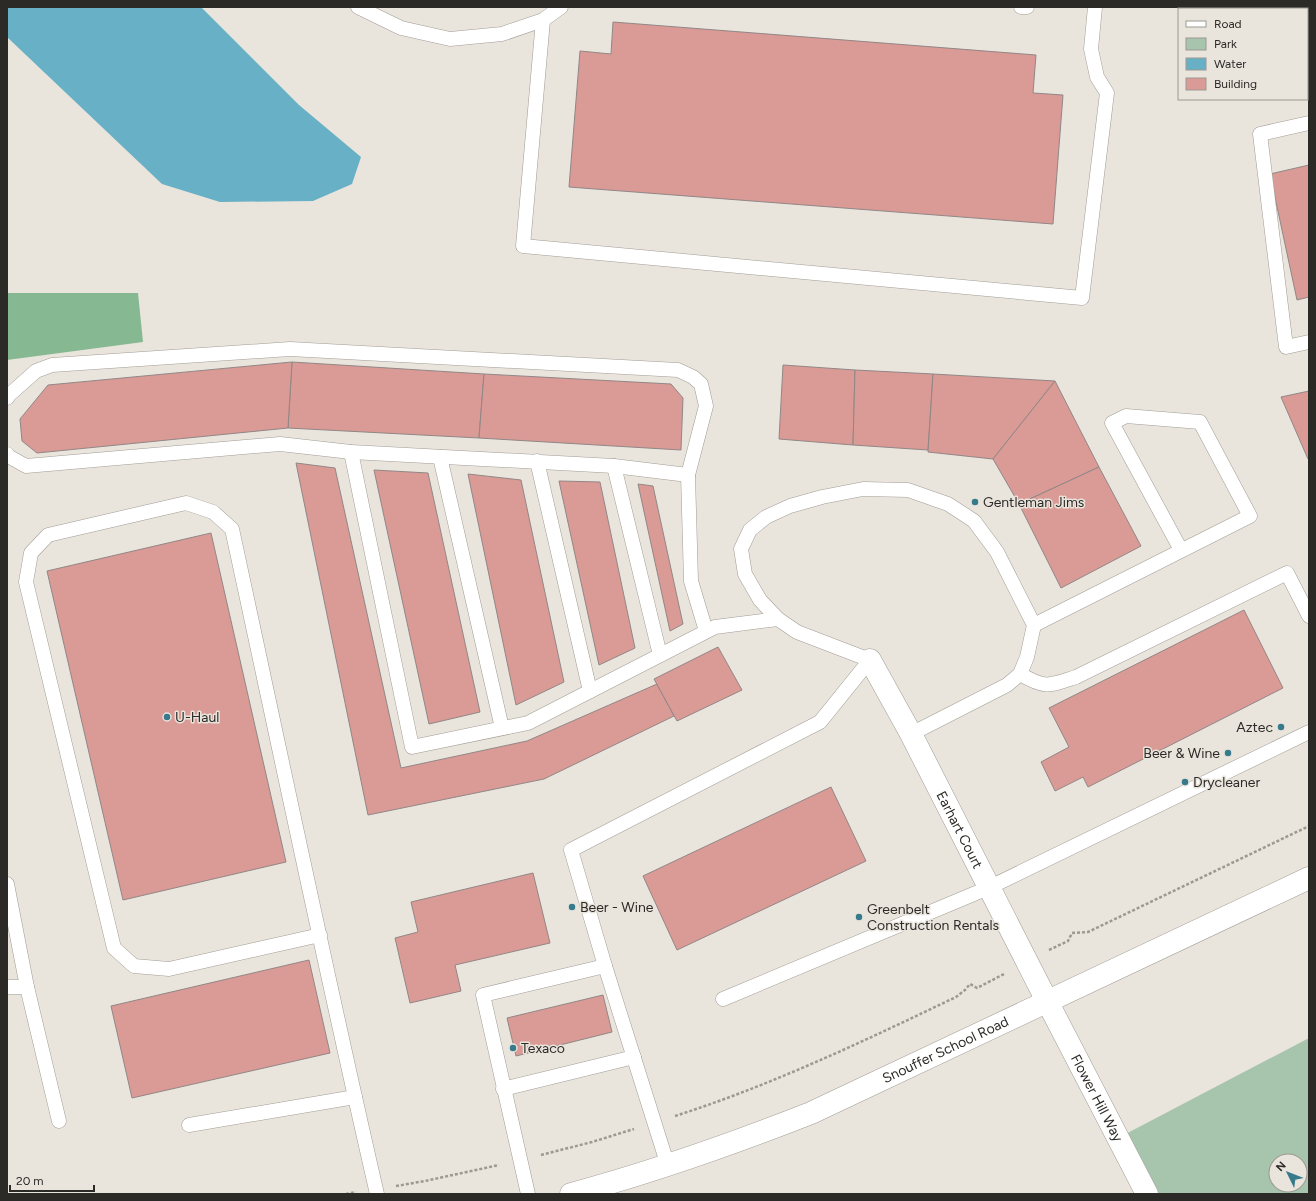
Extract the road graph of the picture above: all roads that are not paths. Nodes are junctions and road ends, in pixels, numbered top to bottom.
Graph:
1 (358, 7) edge
2 (561, 7) edge
3 (1021, 7) edge
4 (1027, 7) edge
5 (1095, 7) edge
6 (543, 20) junction
7 (1309, 123) edge
8 (1309, 342) edge
9 (7, 398) edge
10 (351, 452) junction
11 (7, 454) edge
12 (440, 457) junction
13 (537, 461) junction
14 (614, 466) junction
15 (688, 475) junction
16 (1181, 550) junction
17 (1309, 616) edge
18 (778, 619) junction
19 (1034, 625) junction
20 (706, 632) junction
21 (660, 655) junction
22 (870, 660) junction
23 (1020, 674) junction
24 (590, 691) junction
25 (502, 728) junction
26 (1309, 732) edge
27 (911, 734) junction
28 (1309, 878) edge
29 (7, 884) edge
30 (988, 888) junction
31 (320, 935) junction
32 (605, 966) junction
33 (7, 987) edge
34 (27, 987) junction
35 (723, 1000) dead end
36 (1047, 1001) junction
37 (634, 1057) junction
38 (503, 1089) junction
39 (355, 1097) junction
40 (59, 1121) dead end
41 (188, 1125) dead end
42 (668, 1166) junction
43 (377, 1194) edge
44 (528, 1194) edge
45 (571, 1194) edge
46 (1147, 1194) edge

1 - 6 lane
2 - 6 lane
3 - 4 lane
5 - 6 lane
7 - 8 lane
9 - 15 lane
10 - 11 lane
10 - 12 lane
10 - 25 lane
12 - 13 lane
12 - 25 lane
13 - 14 lane
13 - 24 lane
14 - 15 lane
14 - 21 lane
15 - 20 lane
16 - 16 lane
16 - 19 lane
17 - 23 lane
18 - 19 lane
18 - 20 lane
18 - 22 lane
19 - 23 lane
20 - 21 lane
21 - 24 lane
22 - 27 main road, Earhart Court
22 - 32 lane
23 - 27 lane
24 - 25 lane
26 - 30 lane
27 - 30 main road, Earhart Court
28 - 36 main road, Snouffer School Road
29 - 34 lane
30 - 35 lane
30 - 36 main road, Earhart Court
31 - 31 lane
31 - 39 lane
32 - 37 lane
32 - 38 lane
33 - 34 lane
34 - 40 lane
36 - 42 main road, Snouffer School Road
36 - 46 main road, Flower Hill Way
37 - 38 lane
37 - 42 lane
38 - 44 lane
39 - 41 lane
39 - 43 lane
42 - 45 main road, Snouffer School Road

